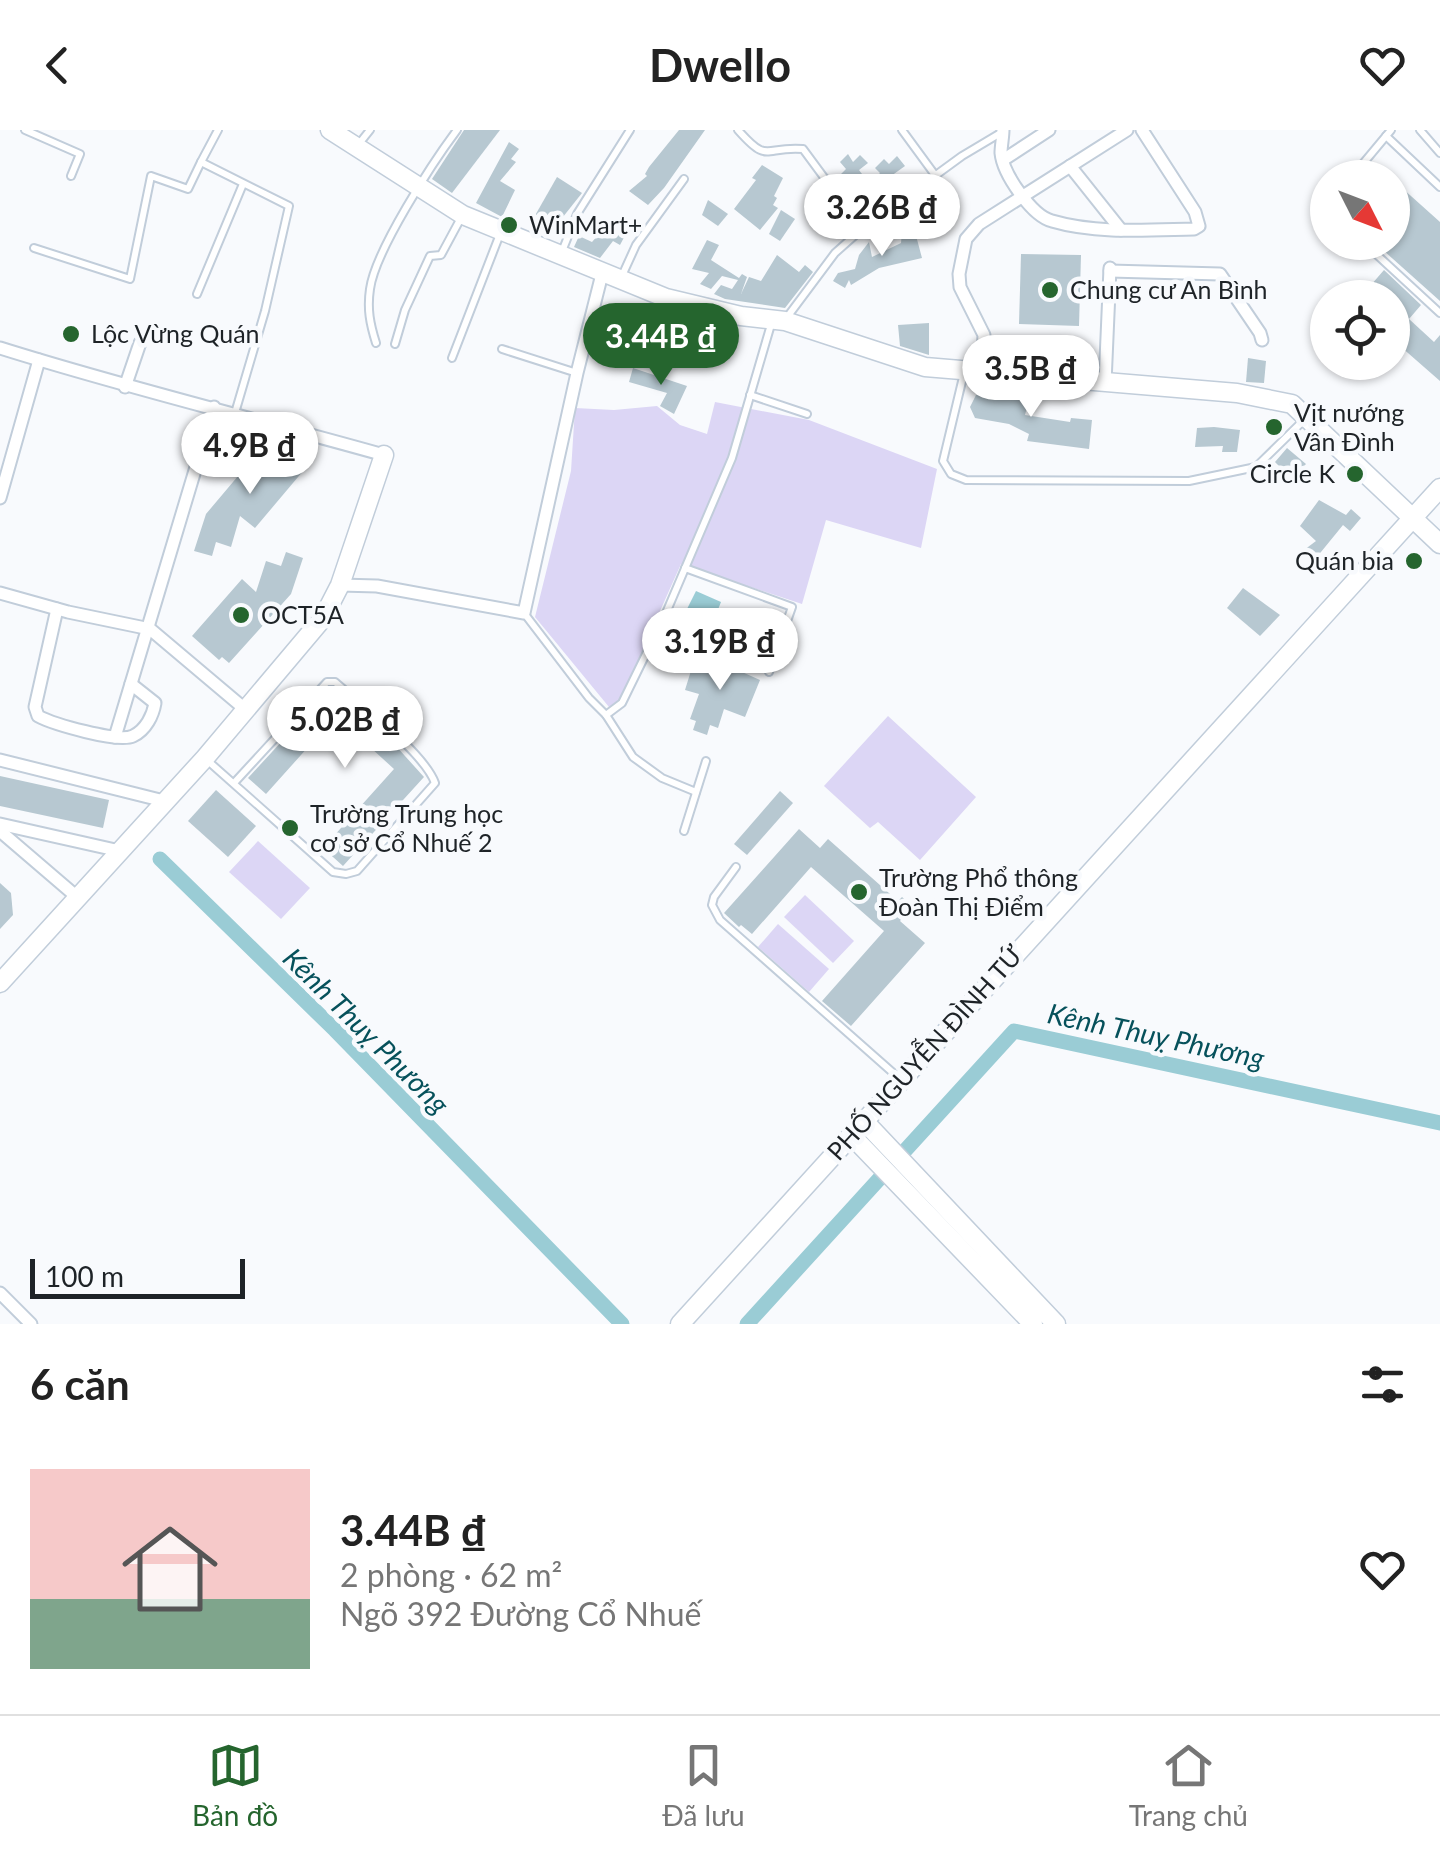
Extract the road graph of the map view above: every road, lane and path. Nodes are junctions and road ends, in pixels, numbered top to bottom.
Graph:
1 (25, 130) edge
2 (218, 130) edge
3 (330, 130) edge
4 (370, 130) edge
5 (457, 130) edge
6 (630, 130) edge
7 (738, 130) edge
8 (902, 130) edge
9 (1004, 130) edge
10 (1049, 130) edge
11 (1127, 130) edge
12 (1142, 130) edge
13 (1420, 130) edge
14 (1388, 133) edge
15 (357, 146) junction
16 (1440, 153) edge
17 (1003, 160) junction
18 (1366, 160) edge
19 (201, 162) junction
20 (1070, 166) junction
21 (935, 175) junction
22 (70, 176) dead end
23 (684, 179) dead end
24 (243, 184) junction
25 (1440, 186) edge
26 (421, 187) junction
27 (1022, 197) junction
28 (463, 214) junction
29 (862, 229) junction
30 (1121, 230) junction
31 (500, 232) junction
32 (34, 248) dead end
33 (560, 255) junction
34 (1383, 260) edge
35 (612, 277) junction
36 (197, 294) dead end
37 (1440, 313) edge
38 (778, 321) junction
39 (1262, 340) dead end
40 (140, 343) dead end
41 (376, 343) dead end
42 (395, 344) dead end
43 (0, 348) edge
44 (502, 349) dead end
45 (452, 358) dead end
46 (39, 360) junction
47 (577, 373) junction
48 (973, 373) junction
49 (1104, 383) junction
50 (125, 387) junction
51 (750, 396) junction
52 (214, 407) junction
53 (235, 413) junction
54 (807, 414) dead end
55 (1307, 416) junction
56 (384, 455) joint
57 (1440, 488) edge
58 (0, 498) edge
59 (1414, 517) junction
60 (1440, 544) edge
61 (685, 568) junction
62 (340, 586) junction
63 (0, 594) edge
64 (57, 609) junction
65 (524, 613) junction
66 (150, 629) junction
67 (768, 672) dead end
68 (131, 684) junction
69 (246, 710) junction
70 (606, 714) junction
71 (115, 737) junction
72 (205, 758) junction
73 (0, 760) edge
74 (706, 762) dead end
75 (234, 783) junction
76 (696, 792) junction
77 (164, 801) junction
78 (0, 828) edge
79 (684, 831) dead end
80 (120, 851) junction
81 (736, 867) dead end
82 (77, 897) junction
83 (0, 983) edge
84 (901, 1080) junction
85 (858, 1128) junction
86 (907, 1179) junction
87 (0, 1294) edge
88 (31, 1324) edge
89 (680, 1324) edge
90 (1033, 1324) edge
91 (1056, 1324) edge

1 - 22 lane
2 - 19 lane
3 - 15 street
4 - 15 lane
5 - 26 lane
6 - 33 lane
7 - 29 lane
8 - 21 lane
9 - 17 street
9 - 21 lane
10 - 17 street
11 - 20 street
12 - 30 street
13 - 16 lane
14 - 18 lane
14 - 25 lane
15 - 26 street
17 - 27 street
19 - 24 lane
19 - 32 lane
20 - 27 street
20 - 30 street
21 - 29 lane
23 - 35 lane
24 - 36 lane
24 - 53 lane
26 - 28 street
26 - 41 lane
27 - 30 street
27 - 48 street
28 - 31 street
28 - 42 lane
29 - 38 lane
31 - 33 street
31 - 45 lane
33 - 35 street
34 - 37 lane
35 - 38 street
35 - 47 street
38 - 48 street
38 - 51 lane
39 - 49 street
40 - 50 street
43 - 46 street
44 - 47 lane
46 - 50 street
46 - 58 street
47 - 65 street
48 - 49 street
48 - 55 lane
49 - 55 street
50 - 52 street
51 - 54 lane
51 - 61 lane
52 - 53 street
52 - 66 street
53 - 56 street
55 - 59 street
56 - 62 street
57 - 59 street, PHỐ NGUYỄN ĐÌNH TỨ
59 - 60 street
59 - 84 street, PHỐ NGUYỄN ĐÌNH TỨ
61 - 67 lane
61 - 70 lane
62 - 65 street
62 - 69 street
63 - 64 street
64 - 66 street
64 - 71 street
65 - 70 lane
66 - 68 street
66 - 69 street
68 - 71 street
68 - 71 street
69 - 72 street
70 - 76 lane
72 - 75 lane
72 - 77 street
73 - 77 street
74 - 76 lane
75 - 75 lane
76 - 79 lane
77 - 80 street
78 - 80 street
78 - 82 street
80 - 82 street
81 - 84 lane
82 - 83 street
84 - 85 street, PHỐ NGUYỄN ĐÌNH TỨ
85 - 86 street
85 - 89 street, PHỐ NGUYỄN ĐÌNH TỨ
86 - 90 street
86 - 91 street
87 - 88 street

